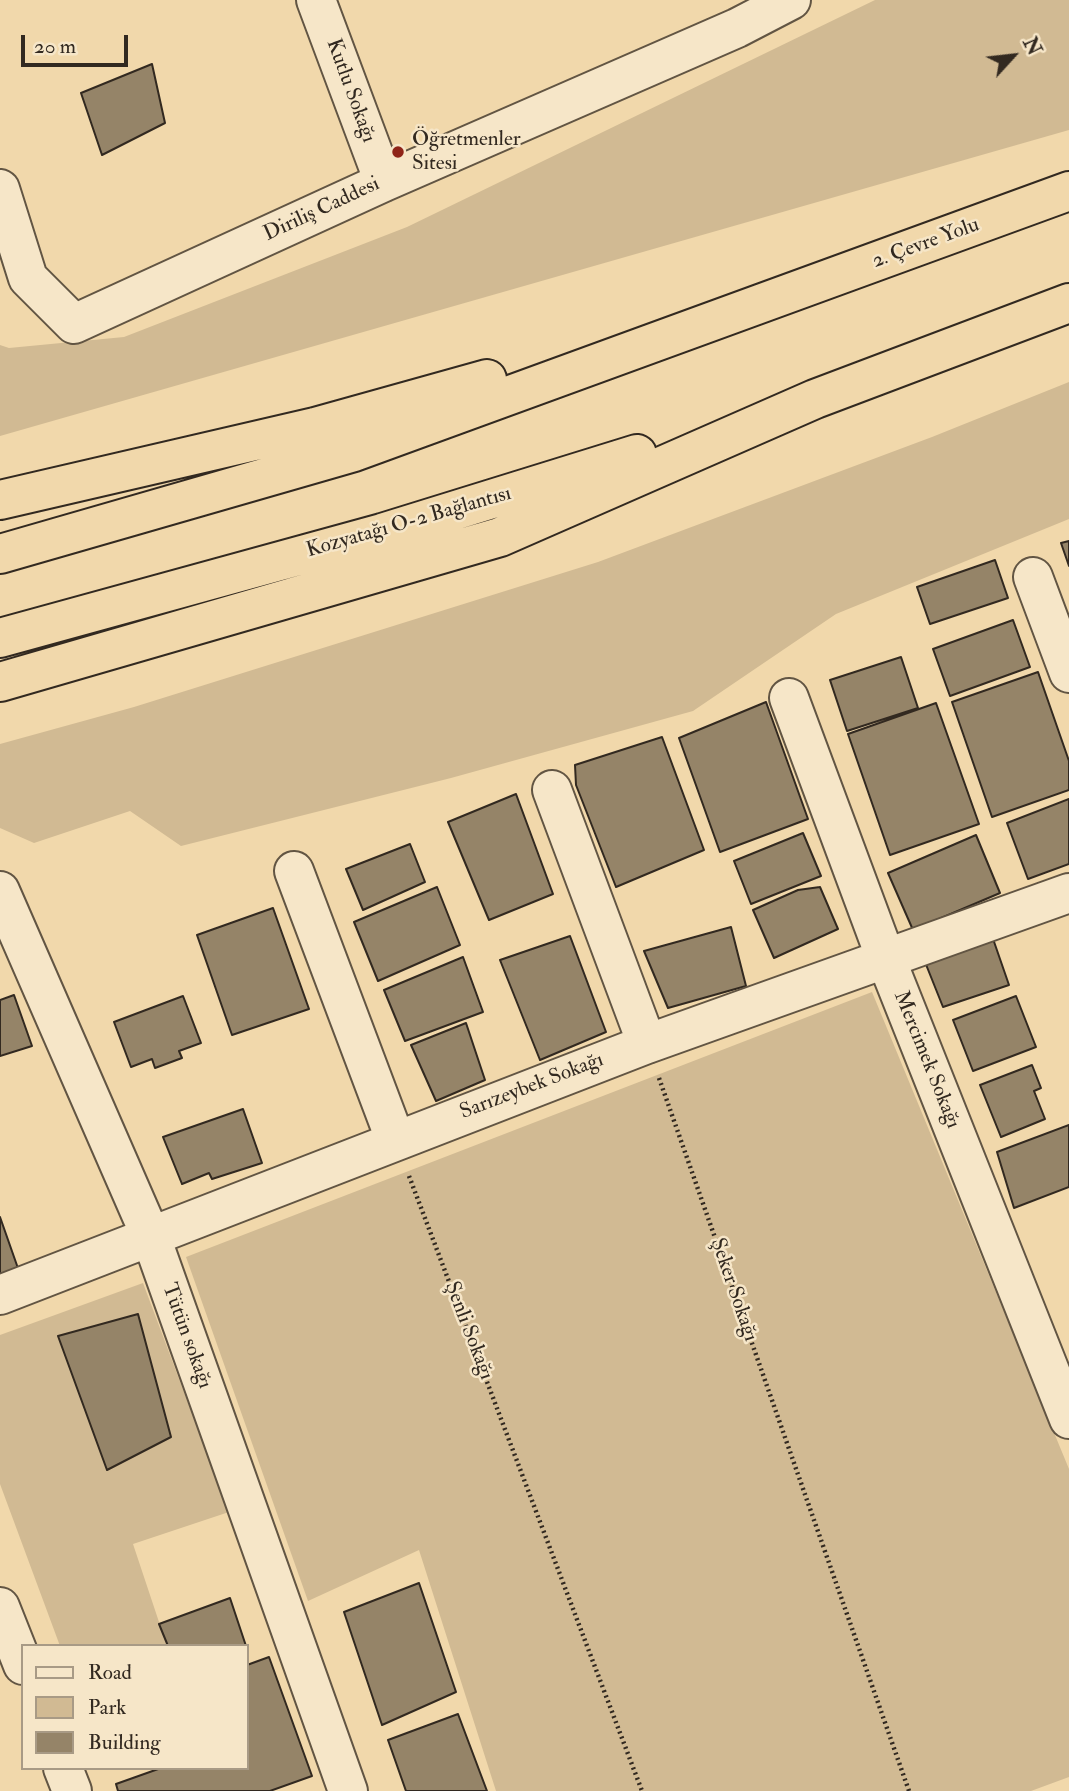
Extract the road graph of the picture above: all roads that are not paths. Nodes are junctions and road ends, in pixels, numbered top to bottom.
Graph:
1 (316, 0) edge
2 (792, 0) edge
3 (732, 14) edge
4 (384, 181) junction
5 (0, 189) edge
6 (1069, 191) edge
7 (783, 297) junction
8 (1069, 303) edge
9 (815, 399) junction
10 (0, 500) edge
11 (0, 554) edge
12 (1033, 577) dead end
13 (0, 638) edge
14 (1069, 673) edge
15 (0, 682) edge
16 (789, 698) dead end
17 (552, 790) dead end
18 (294, 872) dead end
19 (0, 891) edge
20 (1069, 892) edge
21 (886, 959) junction
22 (647, 1044) junction
23 (395, 1139) junction
24 (151, 1237) junction
25 (0, 1295) edge
26 (1069, 1419) edge
27 (0, 1607) edge
28 (21, 1660) edge
29 (64, 1770) edge
30 (72, 1791) edge
31 (348, 1791) edge

1 - 4 street, Kutlu Sokağı
2 - 3 street, Diriliş Caddesi
3 - 4 street, Diriliş Caddesi
4 - 5 street, Diriliş Caddesi
6 - 7 highway, 2. Çevre Yolu
7 - 10 highway
7 - 11 highway
8 - 9 highway
9 - 13 highway, Kozyatağı O-2 Bağlantısı
9 - 15 highway
12 - 14 street
16 - 21 street, Mercimek Sokağı
17 - 22 street
18 - 23 street
19 - 24 street, Tütün sokağı
20 - 21 street, Sarızeybek Sokağı
21 - 22 street, Sarızeybek Sokağı
21 - 26 street, Mercimek Sokağı
22 - 23 street, Sarızeybek Sokağı
23 - 24 street, Sarızeybek Sokağı
24 - 25 street, Sarızeybek Sokağı
24 - 31 street, Tütün sokağı
27 - 28 street
29 - 30 street

